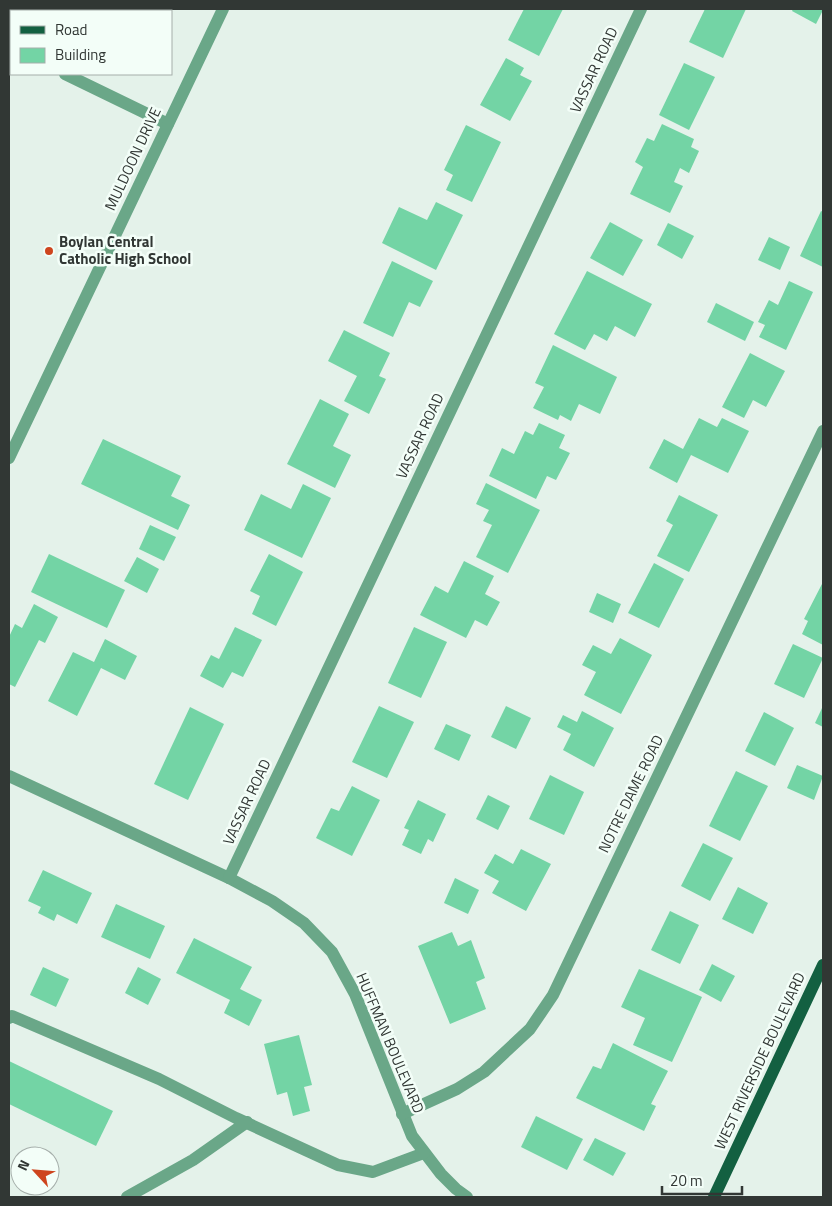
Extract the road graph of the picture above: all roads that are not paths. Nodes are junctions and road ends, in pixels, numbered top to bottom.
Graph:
1 (223, 9) edge
2 (641, 9) edge
3 (67, 75) edge
4 (168, 124) junction
5 (823, 431) edge
6 (9, 458) edge
7 (9, 776) edge
8 (229, 878) junction
9 (823, 966) edge
10 (10, 1016) edge
11 (402, 1114) junction
12 (246, 1122) junction
13 (424, 1153) junction
14 (127, 1197) edge
15 (467, 1197) edge
16 (714, 1197) edge

1 - 4 street, MULDOON DRIVE
2 - 8 street, VASSAR ROAD
3 - 4 street
4 - 6 street, MULDOON DRIVE
5 - 11 street, NOTRE DAME ROAD
7 - 8 street, HUFFMAN BOULEVARD
8 - 11 street, HUFFMAN BOULEVARD
9 - 16 main road, WEST RIVERSIDE BOULEVARD
10 - 12 street
11 - 13 street, HUFFMAN BOULEVARD
12 - 13 street
12 - 14 street
13 - 15 street, HUFFMAN BOULEVARD

